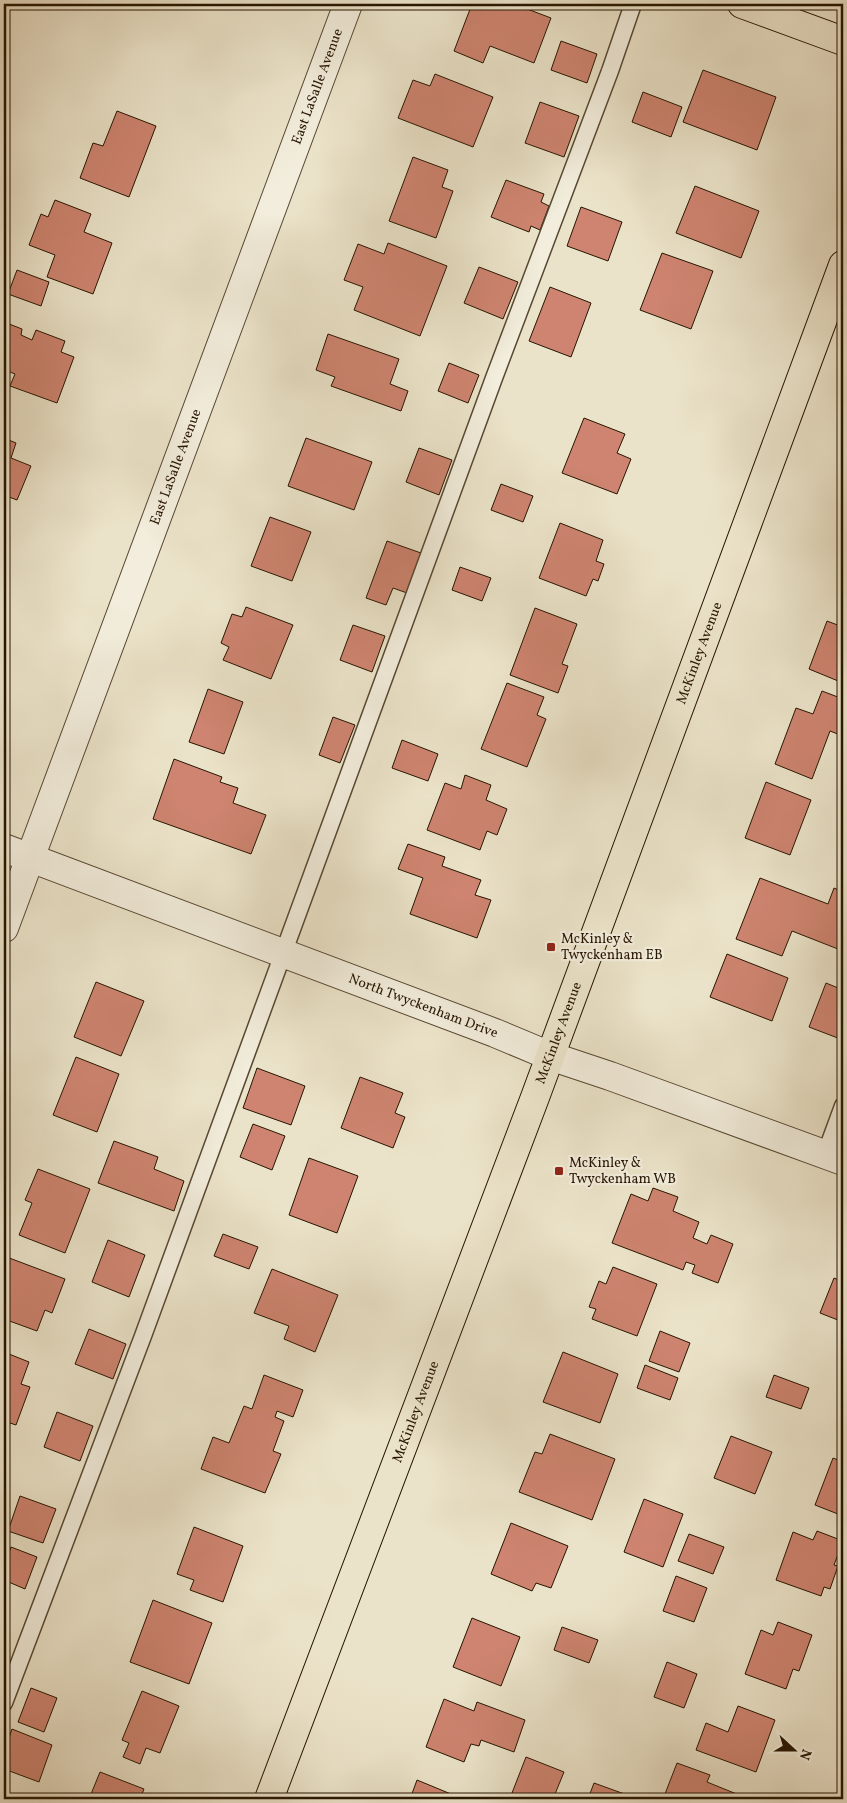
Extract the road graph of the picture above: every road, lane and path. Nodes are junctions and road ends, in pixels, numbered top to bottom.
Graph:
1 (348, 4) edge
2 (633, 4) edge
3 (742, 4) edge
4 (843, 41) edge
5 (843, 265) edge
6 (4, 848) edge
7 (30, 858) junction
8 (4, 928) edge
9 (283, 954) junction
10 (550, 1056) junction
11 (843, 1106) edge
12 (834, 1158) edge
13 (4, 1703) edge
14 (269, 1799) edge

1 - 7 street, East LaSalle Avenue
2 - 9 lane
3 - 4 main road
5 - 10 main road, McKinley Avenue
6 - 7 street, North Twyckenham Drive
7 - 8 street, East LaSalle Avenue
7 - 9 street, North Twyckenham Drive
9 - 10 street, North Twyckenham Drive
9 - 13 lane
10 - 12 street, North Twyckenham Drive
10 - 14 main road, McKinley Avenue
11 - 12 lane

